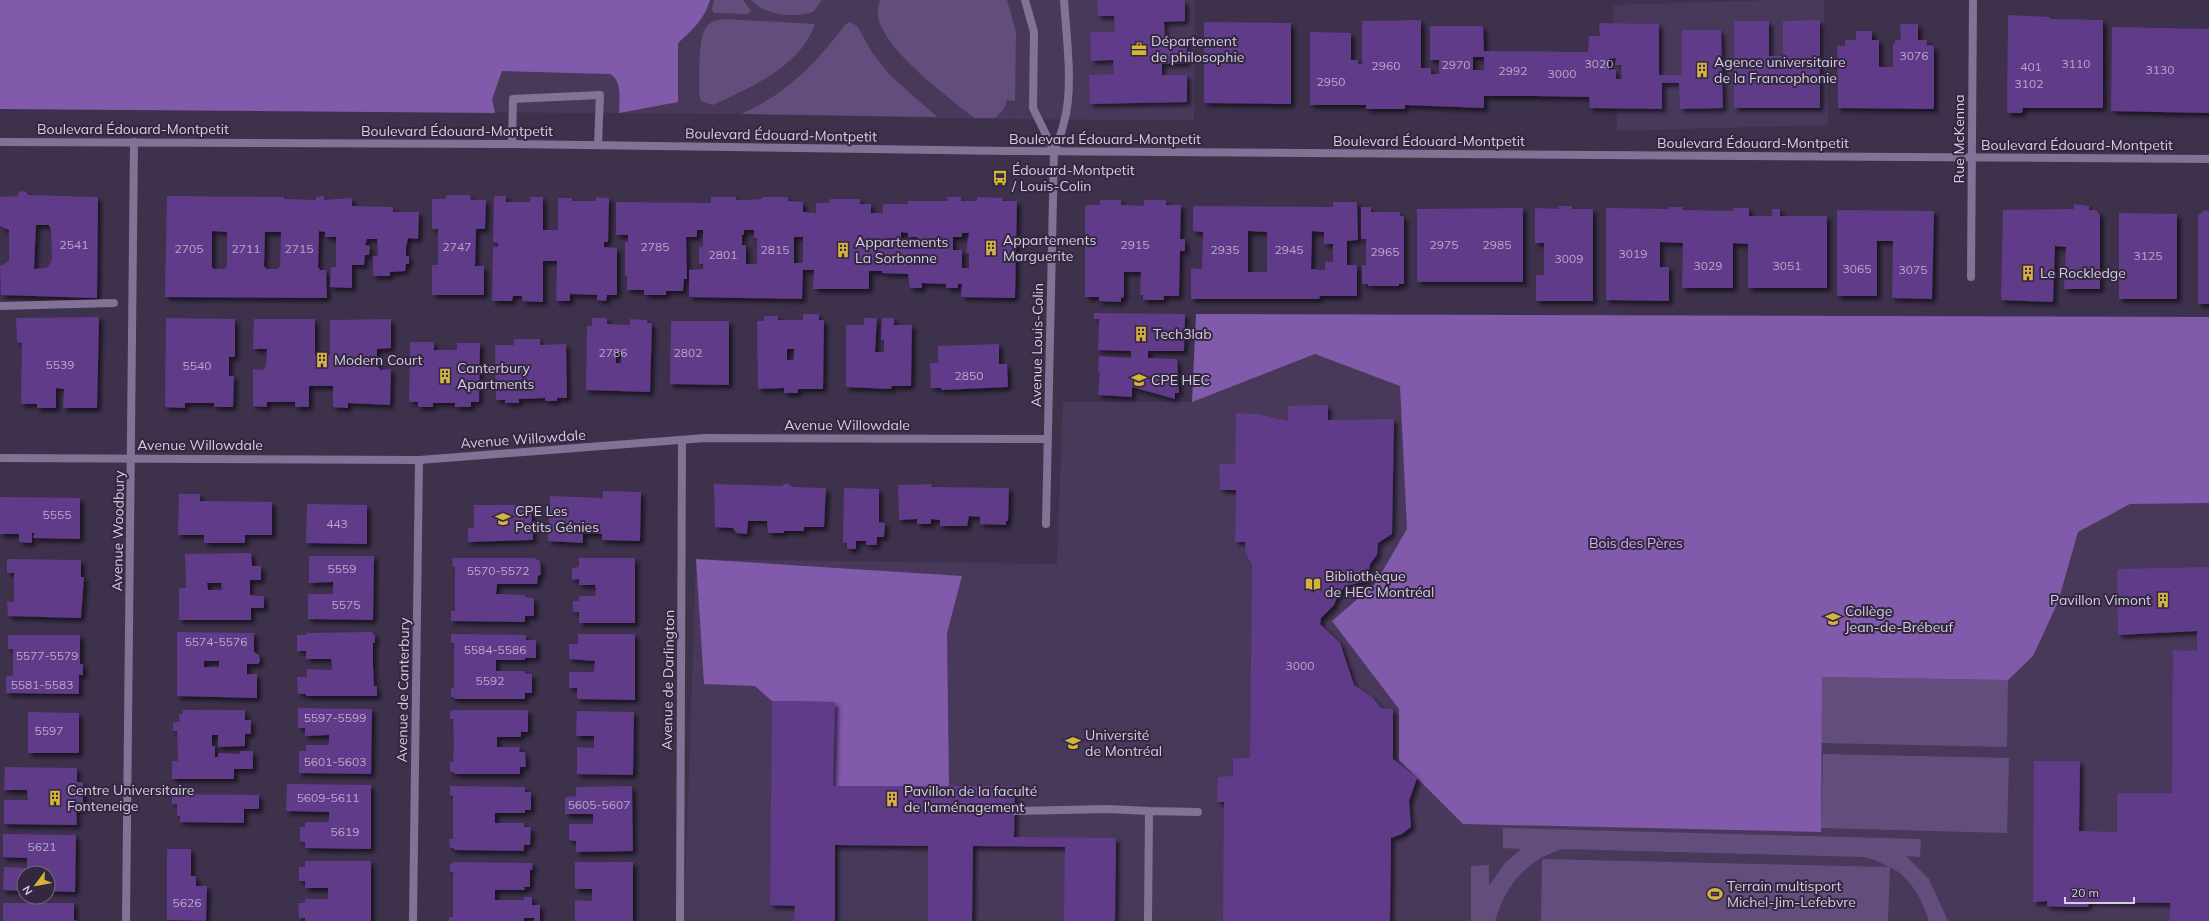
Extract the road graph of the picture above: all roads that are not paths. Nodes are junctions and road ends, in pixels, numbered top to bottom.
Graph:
1 (1025, 0) edge
2 (1064, 0) edge
3 (1973, 0) edge
4 (0, 142) edge
5 (134, 142) junction
6 (512, 144) junction
7 (598, 145) junction
8 (1054, 151) junction
9 (1971, 157) junction
10 (2209, 159) edge
11 (1971, 277) dead end
12 (114, 303) dead end
13 (0, 306) edge
14 (1047, 439) junction
15 (682, 440) junction
16 (0, 458) edge
17 (132, 458) junction
18 (419, 460) junction
19 (1046, 524) dead end
20 (1014, 811) dead end
21 (1149, 811) junction
22 (1198, 812) dead end
23 (126, 921) edge
24 (413, 921) edge
25 (680, 921) edge
26 (1148, 921) edge

1 - 8 street
2 - 8 street, Avenue Louis-Colin
3 - 9 street, Rue McKenna
4 - 5 street, Boulevard Édouard-Montpetit
5 - 6 street, Boulevard Édouard-Montpetit
5 - 17 street, Avenue Woodbury
6 - 7 street, Boulevard Édouard-Montpetit
6 - 7 street
7 - 8 street, Boulevard Édouard-Montpetit
8 - 9 street, Boulevard Édouard-Montpetit
8 - 14 street, Avenue Louis-Colin
9 - 10 street, Boulevard Édouard-Montpetit
9 - 11 street, Rue McKenna
12 - 13 street
14 - 15 street, Avenue Willowdale
14 - 19 street, Avenue Louis-Colin
15 - 18 street, Avenue Willowdale
15 - 25 street, Avenue de Darlington
16 - 17 street, Avenue Willowdale
17 - 18 street, Avenue Willowdale
17 - 23 street, Avenue Woodbury
18 - 24 street, Avenue de Canterbury
20 - 21 street
21 - 22 street
21 - 26 street

